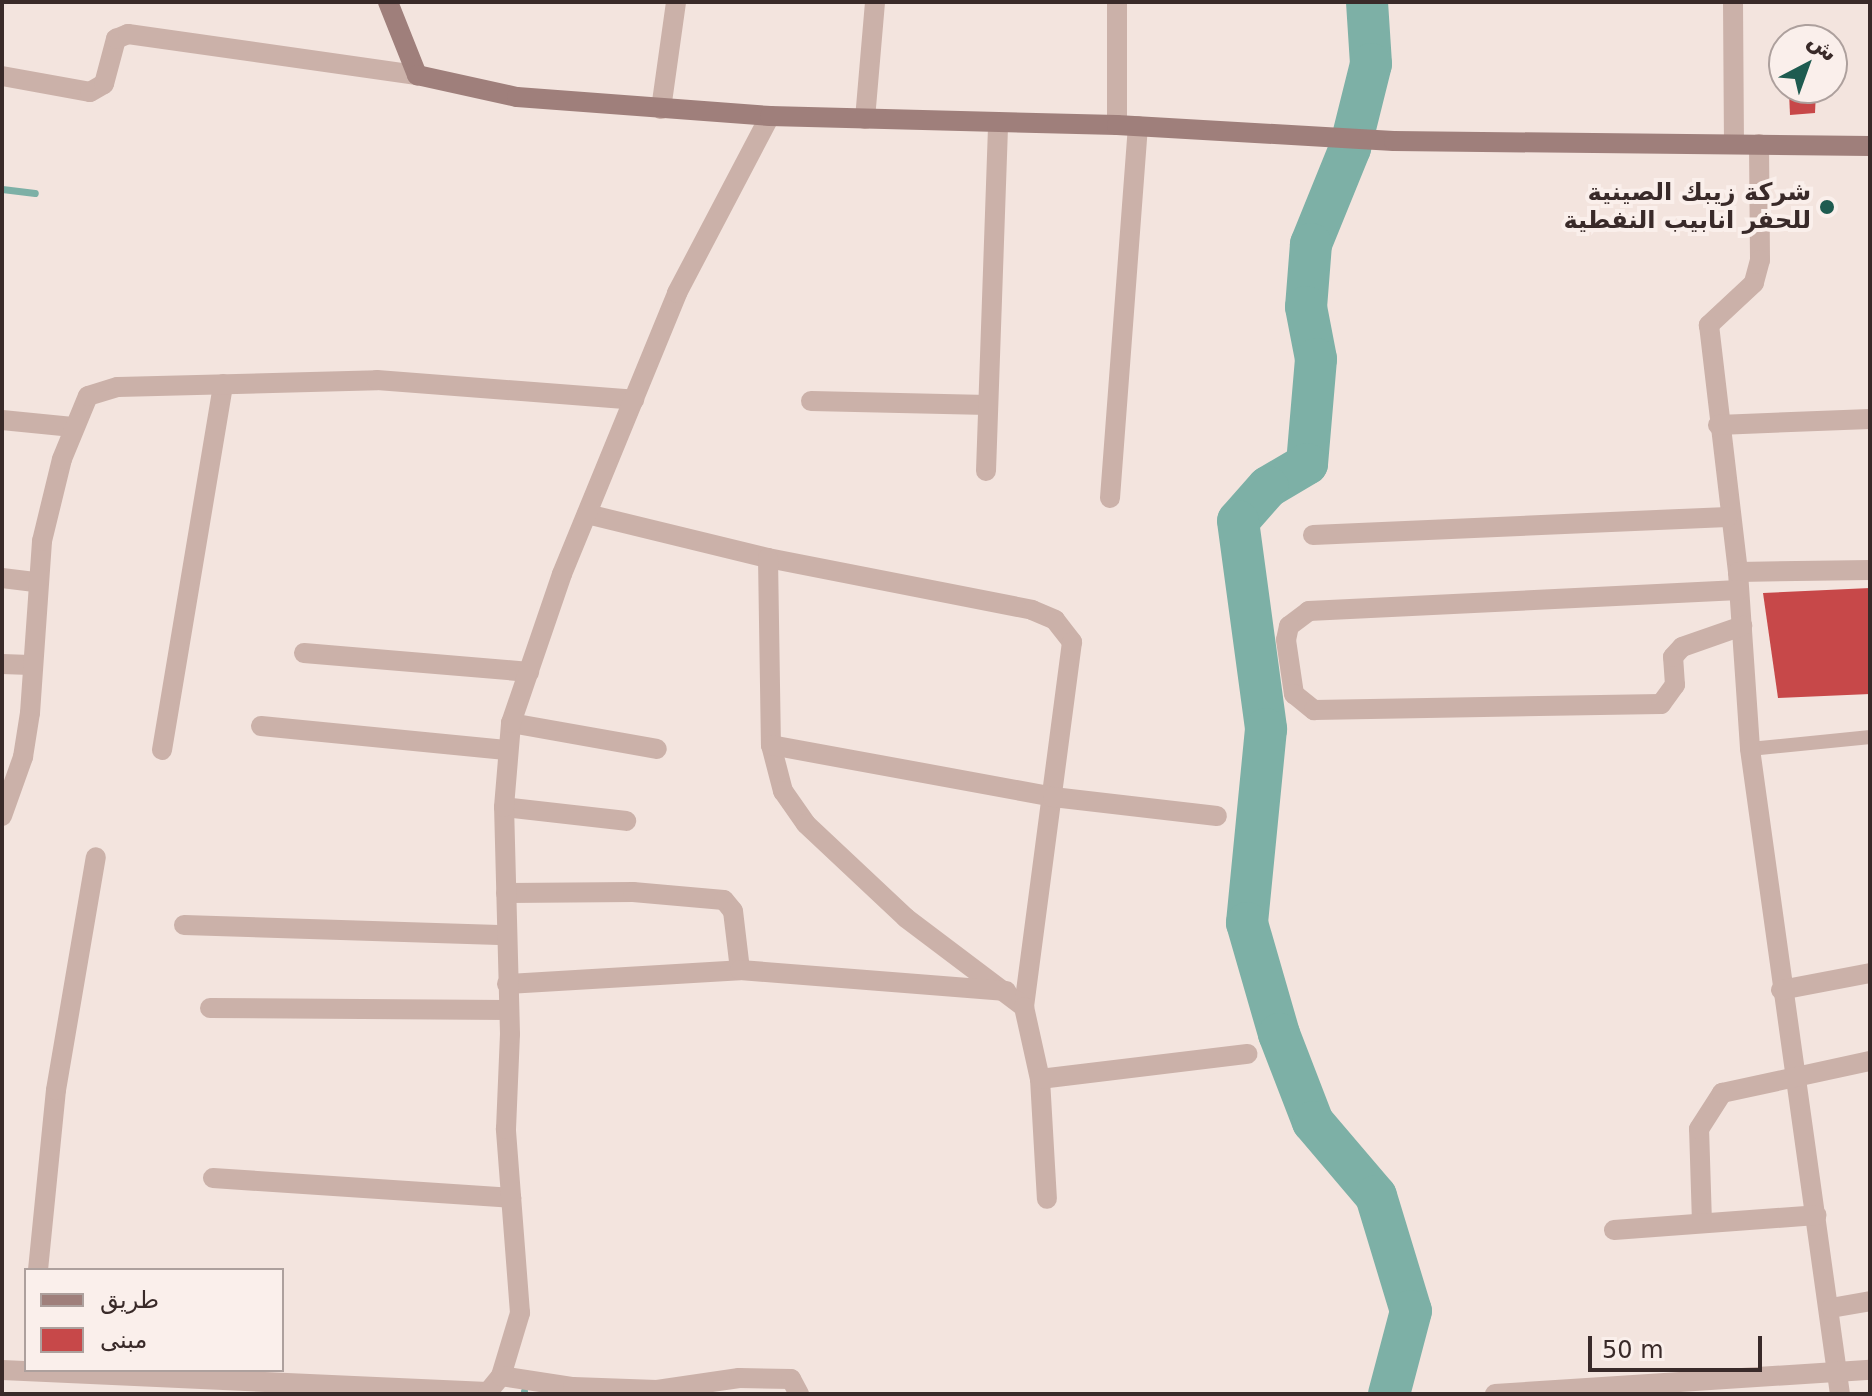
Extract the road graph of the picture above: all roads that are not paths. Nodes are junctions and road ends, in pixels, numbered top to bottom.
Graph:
1 (388, 2) edge
2 (676, 2) edge
3 (875, 2) edge
4 (1117, 2) edge
5 (1733, 2) edge
6 (417, 75) junction
7 (2, 76) edge
8 (661, 109) junction
9 (770, 116) junction
10 (865, 119) junction
11 (998, 122) junction
12 (1117, 125) junction
13 (1138, 126) junction
14 (1734, 144) junction
15 (1759, 144) junction
16 (1870, 146) edge
17 (223, 384) junction
18 (634, 400) junction
19 (811, 401) dead end
20 (988, 405) junction
21 (1870, 419) edge
22 (2, 420) edge
23 (1718, 425) junction
24 (73, 427) junction
25 (986, 471) dead end
26 (1110, 498) dead end
27 (587, 514) junction
28 (1728, 517) junction
29 (1313, 535) dead end
30 (768, 558) junction
31 (1870, 570) edge
32 (2, 578) edge
33 (1738, 581) junction
34 (35, 582) junction
35 (1742, 626) junction
36 (304, 653) dead end
37 (2, 664) edge
38 (30, 665) junction
39 (529, 672) junction
40 (511, 723) junction
41 (261, 726) dead end
42 (1870, 737) edge
43 (771, 745) junction
44 (657, 749) dead end
45 (1750, 749) junction
46 (162, 750) dead end
47 (506, 750) junction
48 (1053, 797) junction
49 (504, 807) junction
50 (2, 816) edge
51 (1217, 816) dead end
52 (626, 821) dead end
53 (96, 857) dead end
54 (506, 893) junction
55 (184, 925) dead end
56 (507, 935) junction
57 (740, 970) junction
58 (1870, 973) edge
59 (507, 984) junction
60 (1781, 990) junction
61 (1006, 991) junction
62 (1024, 1007) junction
63 (210, 1008) dead end
64 (507, 1010) junction
65 (1248, 1054) dead end
66 (1870, 1061) edge
67 (1794, 1074) junction
68 (1040, 1079) junction
69 (213, 1178) dead end
70 (511, 1198) junction
71 (1047, 1199) dead end
72 (1816, 1215) junction
73 (1702, 1223) junction
74 (1614, 1230) dead end
75 (38, 1268) edge
76 (1870, 1301) edge
77 (1831, 1308) junction
78 (2, 1370) edge
79 (1838, 1370) junction
80 (1870, 1370) edge
81 (24, 1371) edge
82 (37, 1372) edge
83 (501, 1376) junction
84 (192, 1387) edge
85 (391, 1391) edge
86 (799, 1394) edge
87 (1495, 1394) edge
88 (1840, 1394) edge

1 - 6 main road
2 - 8 street
3 - 10 street
4 - 12 street
5 - 14 street
6 - 7 street
6 - 8 main road
8 - 9 main road
9 - 10 main road
9 - 18 street
10 - 11 main road
11 - 12 main road
11 - 20 street
12 - 13 main road
13 - 14 main road
13 - 26 street
14 - 15 main road
15 - 16 main road
15 - 23 street
17 - 18 street
17 - 24 street
17 - 46 street
18 - 27 street
19 - 20 street
20 - 25 street
21 - 23 street
22 - 24 street
23 - 28 street
24 - 34 street
27 - 30 street
27 - 39 street
28 - 29 street
28 - 33 street
30 - 43 street
30 - 48 street
31 - 33 street
32 - 34 street
33 - 35 street
33 - 35 street
34 - 38 street
35 - 45 street
36 - 39 street
37 - 38 street
38 - 50 street
39 - 40 street
40 - 44 street
40 - 47 street
41 - 47 street
42 - 45 lane
43 - 48 street
43 - 61 street
45 - 60 street
47 - 49 street
48 - 51 street
48 - 62 street
49 - 52 street
49 - 54 street
53 - 75 street
54 - 56 street
54 - 57 street
55 - 56 street
56 - 59 street
57 - 59 street
57 - 61 street
58 - 60 street
59 - 64 street
60 - 67 street
61 - 62 street
62 - 68 street
63 - 64 street
64 - 70 street
65 - 68 street
66 - 67 street
67 - 72 street
67 - 73 street
68 - 71 street
69 - 70 street
70 - 83 street
72 - 73 street
72 - 77 street
73 - 74 street
76 - 77 street
77 - 79 street
78 - 81 street
79 - 80 street
79 - 87 street
79 - 88 street
82 - 84 street
83 - 85 street
83 - 86 street
84 - 85 street

